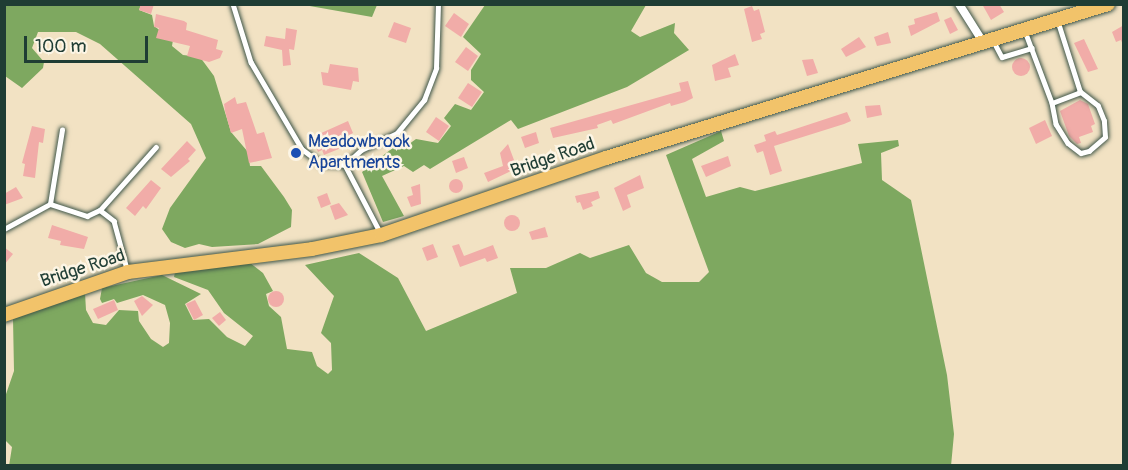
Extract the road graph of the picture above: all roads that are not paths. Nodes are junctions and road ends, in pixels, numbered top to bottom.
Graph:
1 (232, 4) edge
2 (438, 4) edge
3 (959, 4) edge
4 (1108, 4) edge
5 (1057, 20) junction
6 (1025, 30) junction
7 (988, 41) junction
8 (1032, 48) junction
9 (1080, 92) junction
10 (1052, 103) junction
11 (63, 130) dead end
12 (156, 147) dead end
13 (345, 165) junction
14 (50, 204) junction
15 (100, 210) junction
16 (4, 229) edge
17 (381, 235) junction
18 (128, 272) junction
19 (4, 315) edge

1 - 13 lane
2 - 13 lane
3 - 7 street
4 - 5 main road, Bridge Road
5 - 6 main road, Bridge Road
5 - 9 lane
6 - 7 main road, Bridge Road
6 - 8 lane
7 - 8 lane
7 - 17 main road, Bridge Road
8 - 10 lane
9 - 10 lane
9 - 10 lane
11 - 14 lane
12 - 15 lane
13 - 17 lane
14 - 15 lane
14 - 16 lane
15 - 18 lane
17 - 18 main road, Bridge Road
18 - 19 main road, Bridge Road

